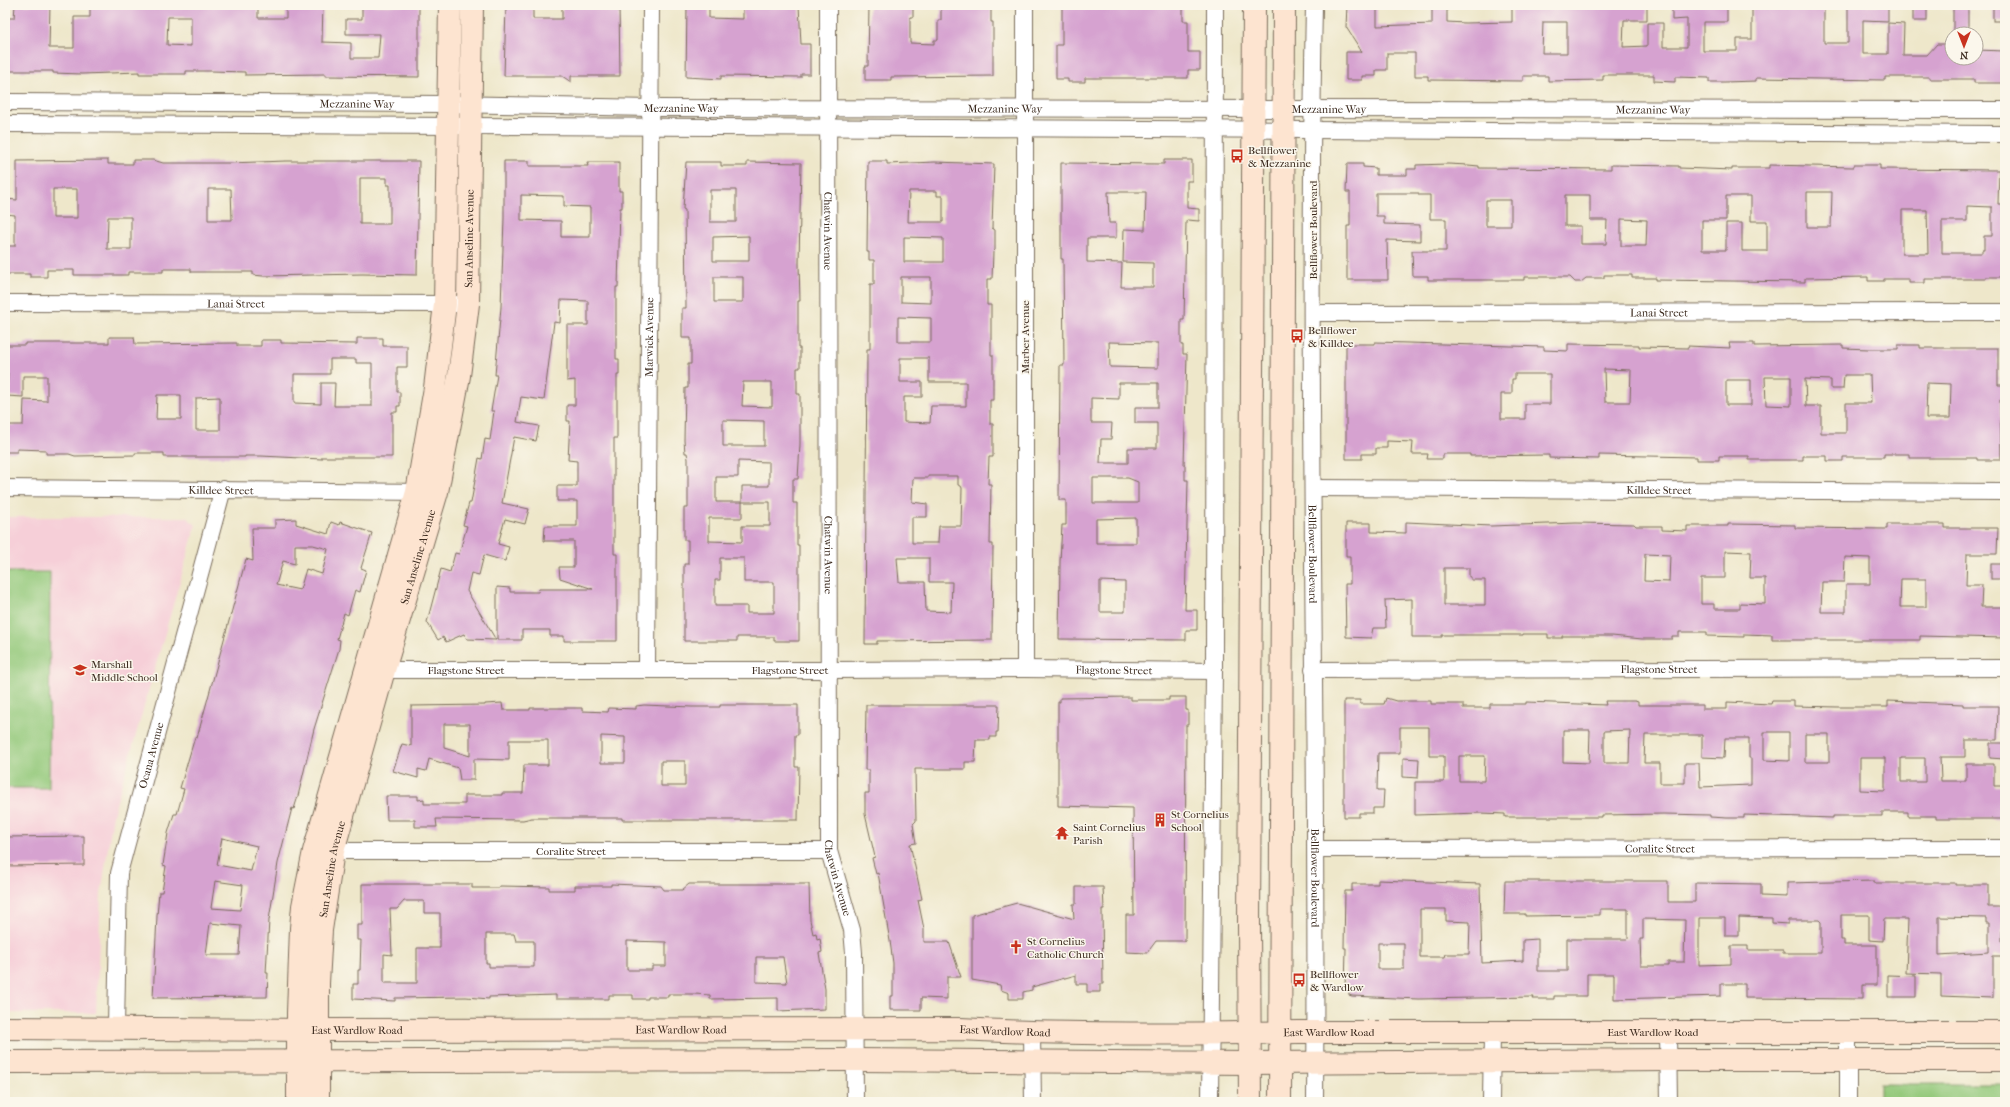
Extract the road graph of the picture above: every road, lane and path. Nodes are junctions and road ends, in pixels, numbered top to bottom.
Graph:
1 (450, 5) edge
2 (472, 5) edge
3 (650, 5) edge
4 (828, 5) edge
5 (1026, 5) edge
6 (1216, 5) edge
7 (1254, 5) edge
8 (1284, 5) edge
9 (1314, 5) edge
10 (5, 102) edge
11 (650, 108) junction
12 (827, 108) junction
13 (1025, 108) junction
14 (1215, 108) junction
15 (1253, 108) junction
16 (1284, 108) junction
17 (1312, 108) junction
18 (2005, 110) edge
19 (448, 114) junction
20 (471, 115) junction
21 (5, 124) edge
22 (649, 127) junction
23 (827, 128) junction
24 (1025, 129) junction
25 (1214, 130) junction
26 (1253, 131) junction
27 (1284, 131) junction
28 (1312, 131) junction
29 (2005, 134) edge
30 (5, 303) edge
31 (446, 304) junction
32 (468, 304) junction
33 (2005, 312) edge
34 (1312, 313) junction
35 (5, 488) edge
36 (1312, 488) junction
37 (223, 489) junction
38 (427, 492) junction
39 (2005, 492) edge
40 (1025, 668) junction
41 (2005, 668) edge
42 (375, 670) junction
43 (647, 670) junction
44 (830, 670) junction
45 (1313, 670) junction
46 (1214, 671) junction
47 (2005, 848) edge
48 (1316, 849) junction
49 (323, 851) junction
50 (829, 851) junction
51 (116, 1027) junction
52 (5, 1028) edge
53 (677, 1029) junction
54 (855, 1029) junction
55 (309, 1030) junction
56 (499, 1030) junction
57 (1279, 1032) junction
58 (1315, 1032) junction
59 (1492, 1032) junction
60 (1668, 1032) junction
61 (1848, 1032) junction
62 (2005, 1032) edge
63 (1032, 1033) junction
64 (1250, 1033) junction
65 (1211, 1035) junction
66 (855, 1060) junction
67 (1669, 1060) junction
68 (1848, 1060) junction
69 (2005, 1060) edge
70 (676, 1061) junction
71 (1033, 1061) junction
72 (1492, 1061) junction
73 (5, 1062) edge
74 (308, 1062) junction
75 (500, 1062) junction
76 (1210, 1062) junction
77 (1251, 1063) junction
78 (1280, 1063) junction
79 (1316, 1063) junction
80 (298, 1102) edge
81 (318, 1102) edge
82 (855, 1102) edge
83 (1033, 1102) edge
84 (1210, 1102) edge
85 (1250, 1102) edge
86 (1280, 1102) edge
87 (1315, 1102) edge
88 (1491, 1102) edge
89 (1669, 1102) edge
90 (1848, 1102) edge

1 - 19 main road, San Anseline Avenue
2 - 20 main road, San Anseline Avenue
3 - 11 street, Marwick Avenue
4 - 12 street, Chatwin Avenue
5 - 13 street, Marber Avenue
6 - 14 street
7 - 15 main road
8 - 16 main road
9 - 17 street, Bellflower Boulevard
10 - 19 street, Mezzanine Way
11 - 12 street, Mezzanine Way
11 - 20 street, Mezzanine Way
11 - 22 street, Marwick Avenue
12 - 13 street, Mezzanine Way
12 - 23 street, Chatwin Avenue
13 - 14 street, Mezzanine Way
13 - 24 street, Marber Avenue
14 - 15 street, Mezzanine Way
14 - 25 street
15 - 16 street, Mezzanine Way
15 - 26 main road
16 - 17 street, Mezzanine Way
16 - 27 main road
17 - 18 street, Mezzanine Way
17 - 28 street, Bellflower Boulevard
19 - 20 street, Mezzanine Way
19 - 21 street, Mezzanine Way
19 - 31 main road, San Anseline Avenue
20 - 22 street, Mezzanine Way
20 - 32 main road, San Anseline Avenue
22 - 23 street, Mezzanine Way
22 - 43 street, Marwick Avenue
23 - 24 street, Mezzanine Way
23 - 44 street, Chatwin Avenue
24 - 25 street, Mezzanine Way
24 - 40 street, Marber Avenue
25 - 26 street, Mezzanine Way
25 - 46 street
26 - 27 street, Mezzanine Way
26 - 64 main road
27 - 28 street, Mezzanine Way
27 - 57 main road
28 - 29 street, Mezzanine Way
28 - 34 street, Bellflower Boulevard
30 - 31 street, Lanai Street
31 - 32 street, Lanai Street
31 - 38 main road, San Anseline Avenue
32 - 38 main road, San Anseline Avenue
33 - 34 street, Lanai Street
34 - 36 street, Bellflower Boulevard
35 - 37 street, Killdee Street
36 - 39 street, Killdee Street
36 - 45 street, Bellflower Boulevard
37 - 38 street, Killdee Street
37 - 51 street, Ocana Avenue
38 - 42 main road, San Anseline Avenue
40 - 44 street, Flagstone Street
40 - 46 street, Flagstone Street
41 - 45 street, Flagstone Street
42 - 43 street, Flagstone Street
42 - 49 main road, San Anseline Avenue
43 - 44 street, Flagstone Street
44 - 50 street, Chatwin Avenue
45 - 48 street, Bellflower Boulevard
46 - 65 street
47 - 48 street, Coralite Street
48 - 58 street, Bellflower Boulevard
49 - 50 street, Coralite Street
49 - 55 main road, San Anseline Avenue
50 - 54 street, Chatwin Avenue
51 - 52 main road, East Wardlow Road
51 - 55 main road, East Wardlow Road
53 - 54 main road, East Wardlow Road
53 - 56 main road, East Wardlow Road
53 - 70 main road
54 - 63 main road, East Wardlow Road
54 - 66 street, Chatwin Avenue
55 - 56 main road, East Wardlow Road
55 - 74 main road, San Anseline Avenue
56 - 75 main road
57 - 58 main road, East Wardlow Road
57 - 64 main road, East Wardlow Road
57 - 78 main road
58 - 59 main road, East Wardlow Road
58 - 79 street, Bellflower Boulevard
59 - 60 main road, East Wardlow Road
59 - 72 street
60 - 61 main road, East Wardlow Road
60 - 67 street
61 - 62 main road, East Wardlow Road
61 - 68 street
63 - 65 main road, East Wardlow Road
63 - 71 street
64 - 65 main road, East Wardlow Road
64 - 77 main road
65 - 76 street
66 - 70 main road
66 - 71 main road
66 - 82 street, Chatwin Avenue
67 - 68 main road
67 - 72 main road
67 - 89 street
68 - 69 main road
68 - 90 street
70 - 75 main road
71 - 76 main road
71 - 83 street
72 - 79 main road
72 - 88 street
73 - 74 main road
74 - 75 main road
74 - 80 main road, San Anseline Avenue
74 - 81 main road, San Anseline Avenue
76 - 77 main road
76 - 84 street
77 - 78 main road
77 - 85 main road
78 - 79 main road
78 - 86 main road
79 - 87 street, Bellflower Boulevard

